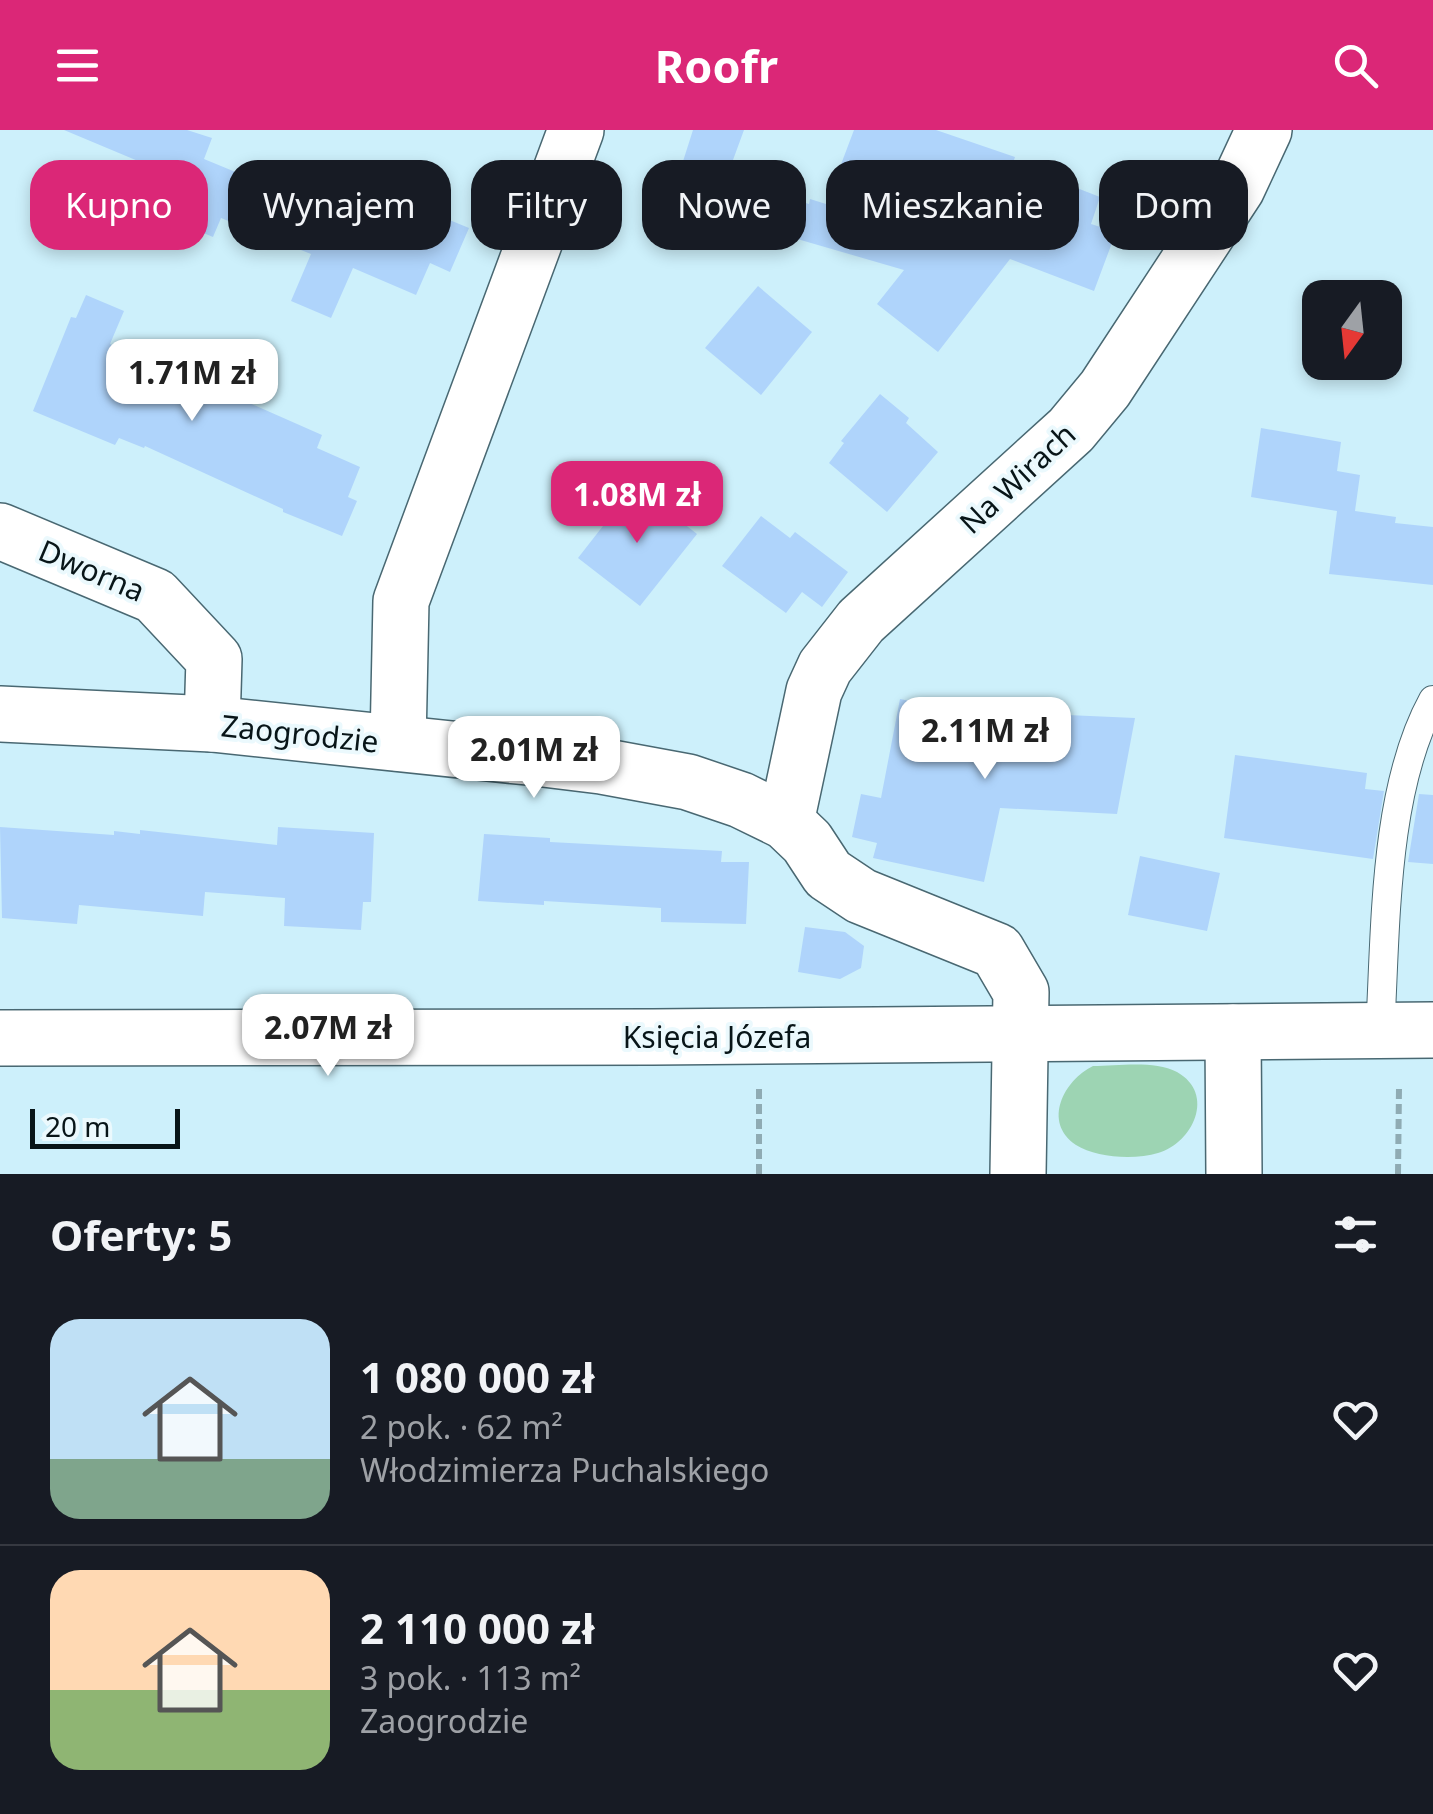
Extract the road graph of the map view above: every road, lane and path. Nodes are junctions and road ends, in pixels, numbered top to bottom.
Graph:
1 (576, 130) edge
2 (1257, 132) edge
3 (0, 530) edge
4 (1433, 700) edge
5 (0, 714) edge
6 (212, 724) junction
7 (398, 743) junction
8 (786, 822) junction
9 (1433, 1030) edge
10 (1233, 1032) junction
11 (1380, 1032) junction
12 (1023, 1034) junction
13 (0, 1038) edge
14 (760, 1071) dead end
15 (1399, 1088) dead end
16 (758, 1174) edge
17 (1018, 1174) edge
18 (1234, 1174) edge
19 (1398, 1174) edge

1 - 7 street
2 - 8 street, Na Wirach
3 - 6 street, Dworna
4 - 11 lane
5 - 6 street, Zaogrodzie
6 - 7 street, Zaogrodzie
7 - 8 street, Zaogrodzie
8 - 12 street, Zaogrodzie
9 - 11 street, Księcia Józefa
10 - 11 street, Księcia Józefa
10 - 12 street, Księcia Józefa
10 - 18 street
12 - 13 street, Księcia Józefa
12 - 17 street, Zaogrodzie
14 - 16 path
15 - 19 path

